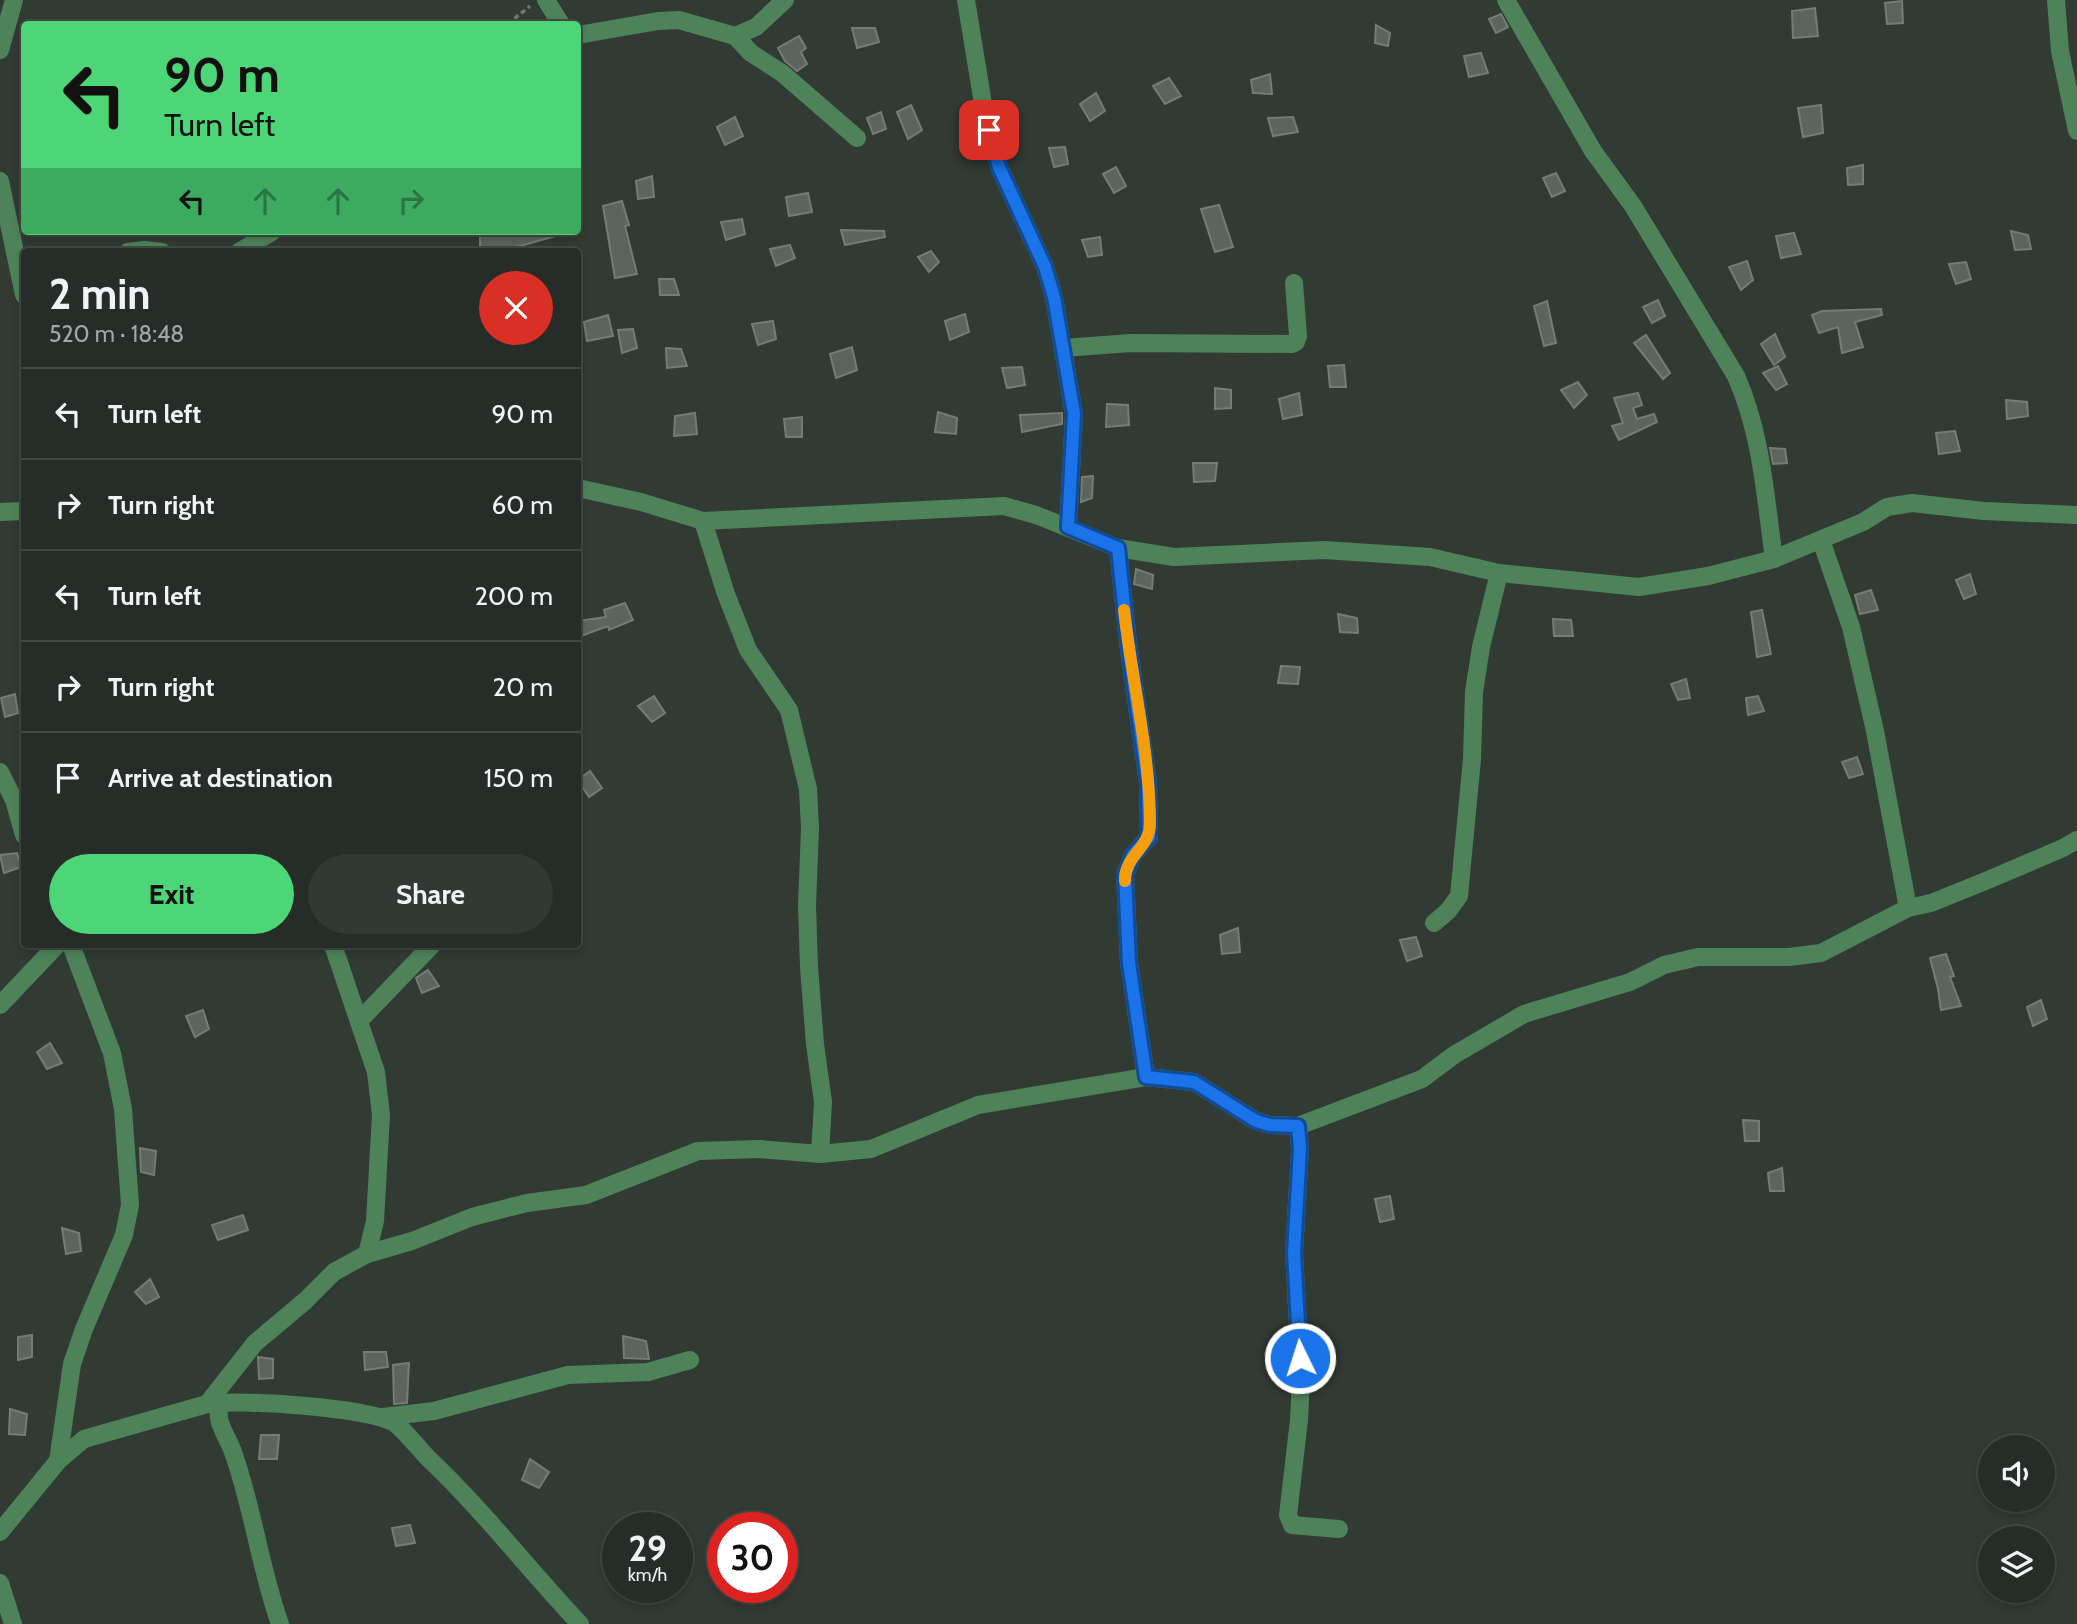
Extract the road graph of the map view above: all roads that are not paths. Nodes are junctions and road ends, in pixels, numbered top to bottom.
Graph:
1 (14, 0) edge
2 (546, 0) edge
3 (785, 0) edge
4 (966, 0) edge
5 (1506, 0) edge
6 (2056, 0) edge
7 (559, 21) edge
8 (581, 34) edge
9 (736, 36) junction
10 (0, 50) edge
11 (2077, 131) edge
12 (857, 138) dead end
13 (0, 181) edge
14 (267, 235) edge
15 (245, 248) edge
16 (21, 265) edge
17 (1294, 283) dead end
18 (1064, 348) junction
19 (581, 489) edge
20 (21, 511) edge
21 (0, 512) edge
22 (2077, 515) edge
23 (704, 521) junction
24 (1068, 527) junction
25 (1821, 540) junction
26 (1118, 548) junction
27 (1774, 559) junction
28 (1499, 573) junction
29 (0, 772) edge
30 (21, 824) edge
31 (2077, 840) edge
32 (1908, 908) junction
33 (1434, 923) dead end
34 (54, 948) edge
35 (72, 948) edge
36 (334, 948) edge
37 (429, 948) edge
38 (0, 1005) edge
39 (359, 1021) junction
40 (1146, 1077) junction
41 (1298, 1126) junction
42 (820, 1154) junction
43 (367, 1254) junction
44 (690, 1360) dead end
45 (214, 1403) junction
46 (383, 1417) junction
47 (58, 1461) junction
48 (1339, 1529) dead end
49 (0, 1532) edge
50 (0, 1583) edge
51 (13, 1624) edge
52 (280, 1624) edge
53 (580, 1624) edge

1 - 10 street
2 - 7 street
3 - 9 street
4 - 18 street
5 - 27 street
6 - 11 street
8 - 9 street
9 - 12 street
13 - 16 street
14 - 15 street
17 - 18 street
18 - 24 street
19 - 23 street
20 - 21 street
22 - 25 street
23 - 24 street
23 - 42 street
24 - 26 street
25 - 27 street
25 - 32 street
26 - 28 street
26 - 40 street
27 - 28 street
28 - 33 street
29 - 30 street
31 - 32 street
32 - 41 street
34 - 38 street
35 - 47 street
36 - 39 street
37 - 39 street
39 - 43 street
40 - 41 street
40 - 42 street
41 - 48 street
42 - 43 street
43 - 45 street
44 - 46 street
45 - 46 street
45 - 47 street
45 - 52 street
46 - 53 street
47 - 49 street
50 - 51 street

